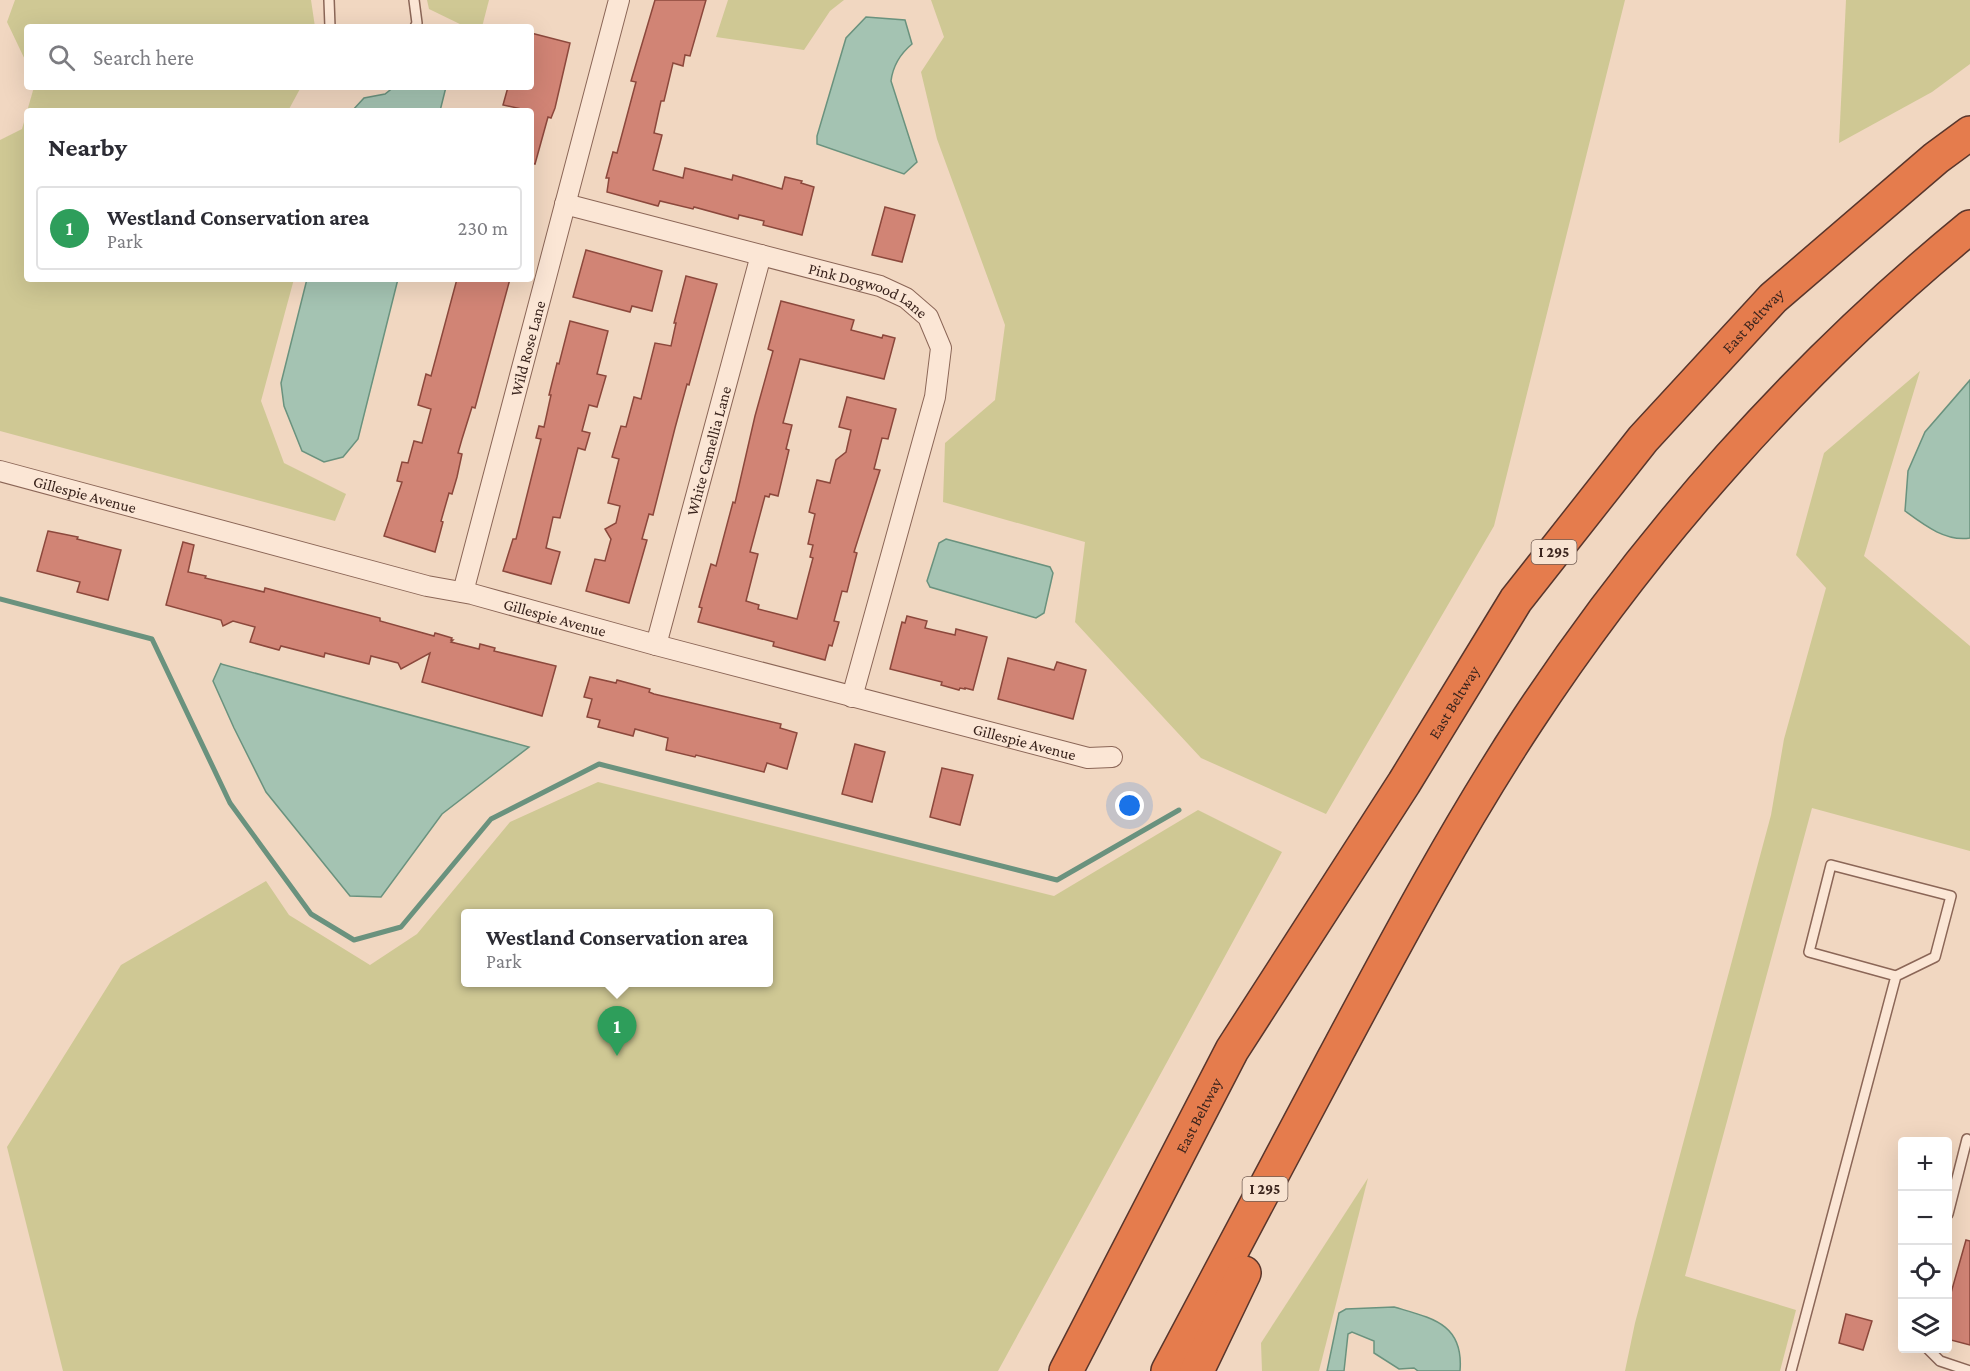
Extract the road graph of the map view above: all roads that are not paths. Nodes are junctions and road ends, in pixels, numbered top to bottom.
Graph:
1 (329, 0) edge
2 (414, 0) edge
3 (618, 0) edge
4 (330, 24) edge
5 (416, 24) edge
6 (1970, 133) edge
7 (565, 204) junction
8 (1970, 227) edge
9 (761, 255) junction
10 (0, 471) edge
11 (463, 592) junction
12 (656, 645) junction
13 (852, 697) junction
14 (1112, 757) dead end
15 (1896, 976) junction
16 (1362, 1006) junction
17 (1232, 1050) junction
18 (1967, 1139) dead end
19 (1952, 1195) edge
20 (1933, 1353) edge
21 (1050, 1371) edge
22 (1066, 1371) edge
23 (1168, 1371) edge
24 (1197, 1371) edge
25 (1791, 1371) edge
26 (1970, 1371) edge

1 - 4 lane
2 - 5 lane
3 - 7 street, Wild Rose Lane
6 - 17 highway, East Beltway / I 295
7 - 9 street, Pink Dogwood Lane
7 - 11 street, Wild Rose Lane
8 - 16 highway, I 295
9 - 12 street, White Camellia Lane
9 - 13 street, Pink Dogwood Lane
10 - 11 street, Gillespie Avenue
11 - 12 street, Gillespie Avenue
12 - 13 street, Gillespie Avenue
13 - 14 street, Gillespie Avenue
15 - 15 lane
15 - 25 lane
16 - 23 highway, I 295
16 - 24 highway
17 - 21 highway
17 - 22 highway, East Beltway / I 295
18 - 19 lane
20 - 26 lane

